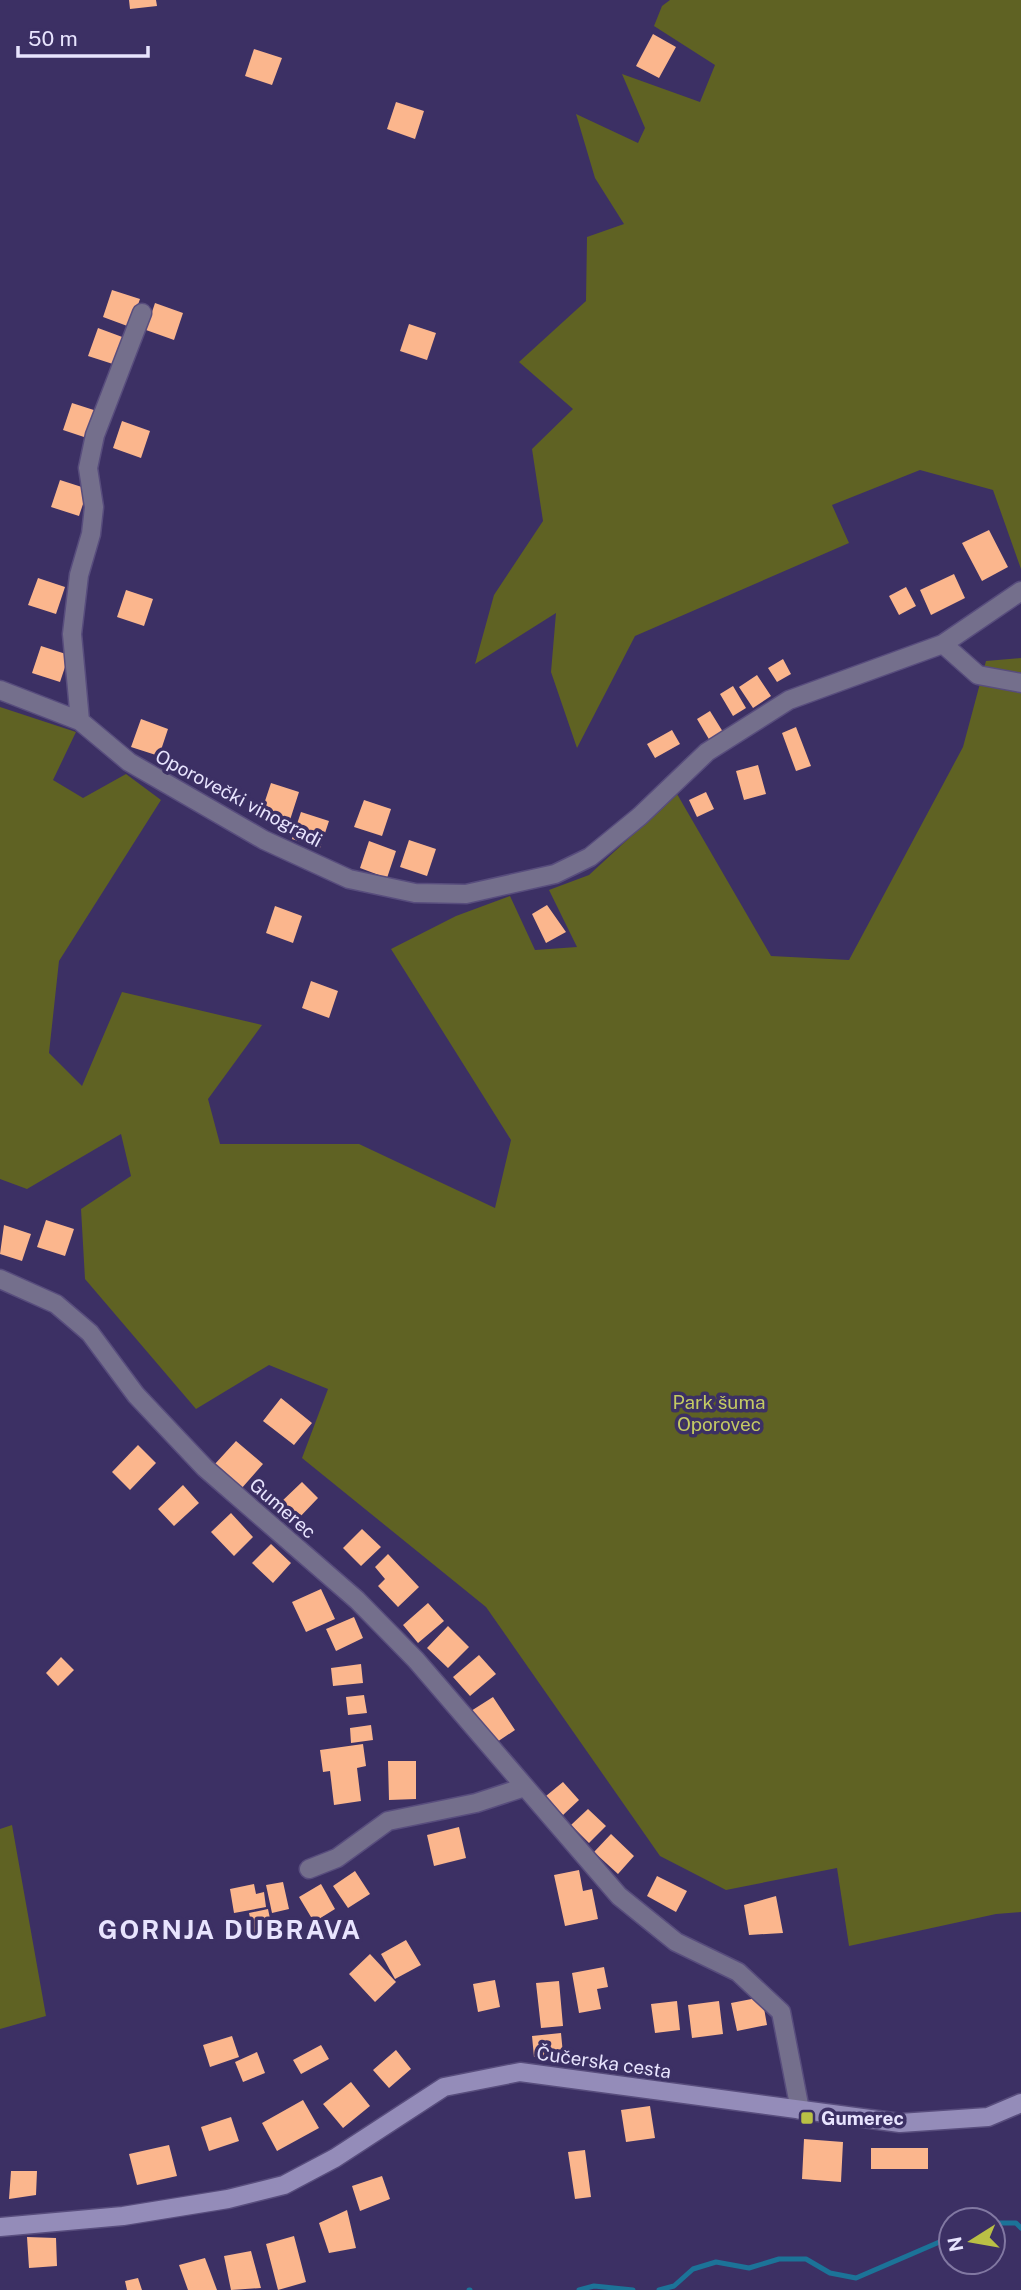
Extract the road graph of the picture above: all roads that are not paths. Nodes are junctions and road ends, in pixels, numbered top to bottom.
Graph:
1 (142, 313) dead end
2 (1021, 591) edge
3 (943, 644) junction
4 (1021, 683) edge
5 (0, 690) edge
6 (80, 721) junction
7 (0, 1279) edge
8 (525, 1787) junction
9 (309, 1869) dead end
10 (1021, 2103) edge
11 (800, 2110) junction
12 (0, 2227) edge

1 - 6 street
2 - 3 street, Oporovečki vinogradi
3 - 4 street
3 - 6 street, Oporovečki vinogradi
5 - 6 street, Oporovečki vinogradi
7 - 8 street, Gumerec
8 - 9 street
8 - 11 street, Gumerec
10 - 11 street, Čučerska cesta
11 - 12 street, Čučerska cesta

